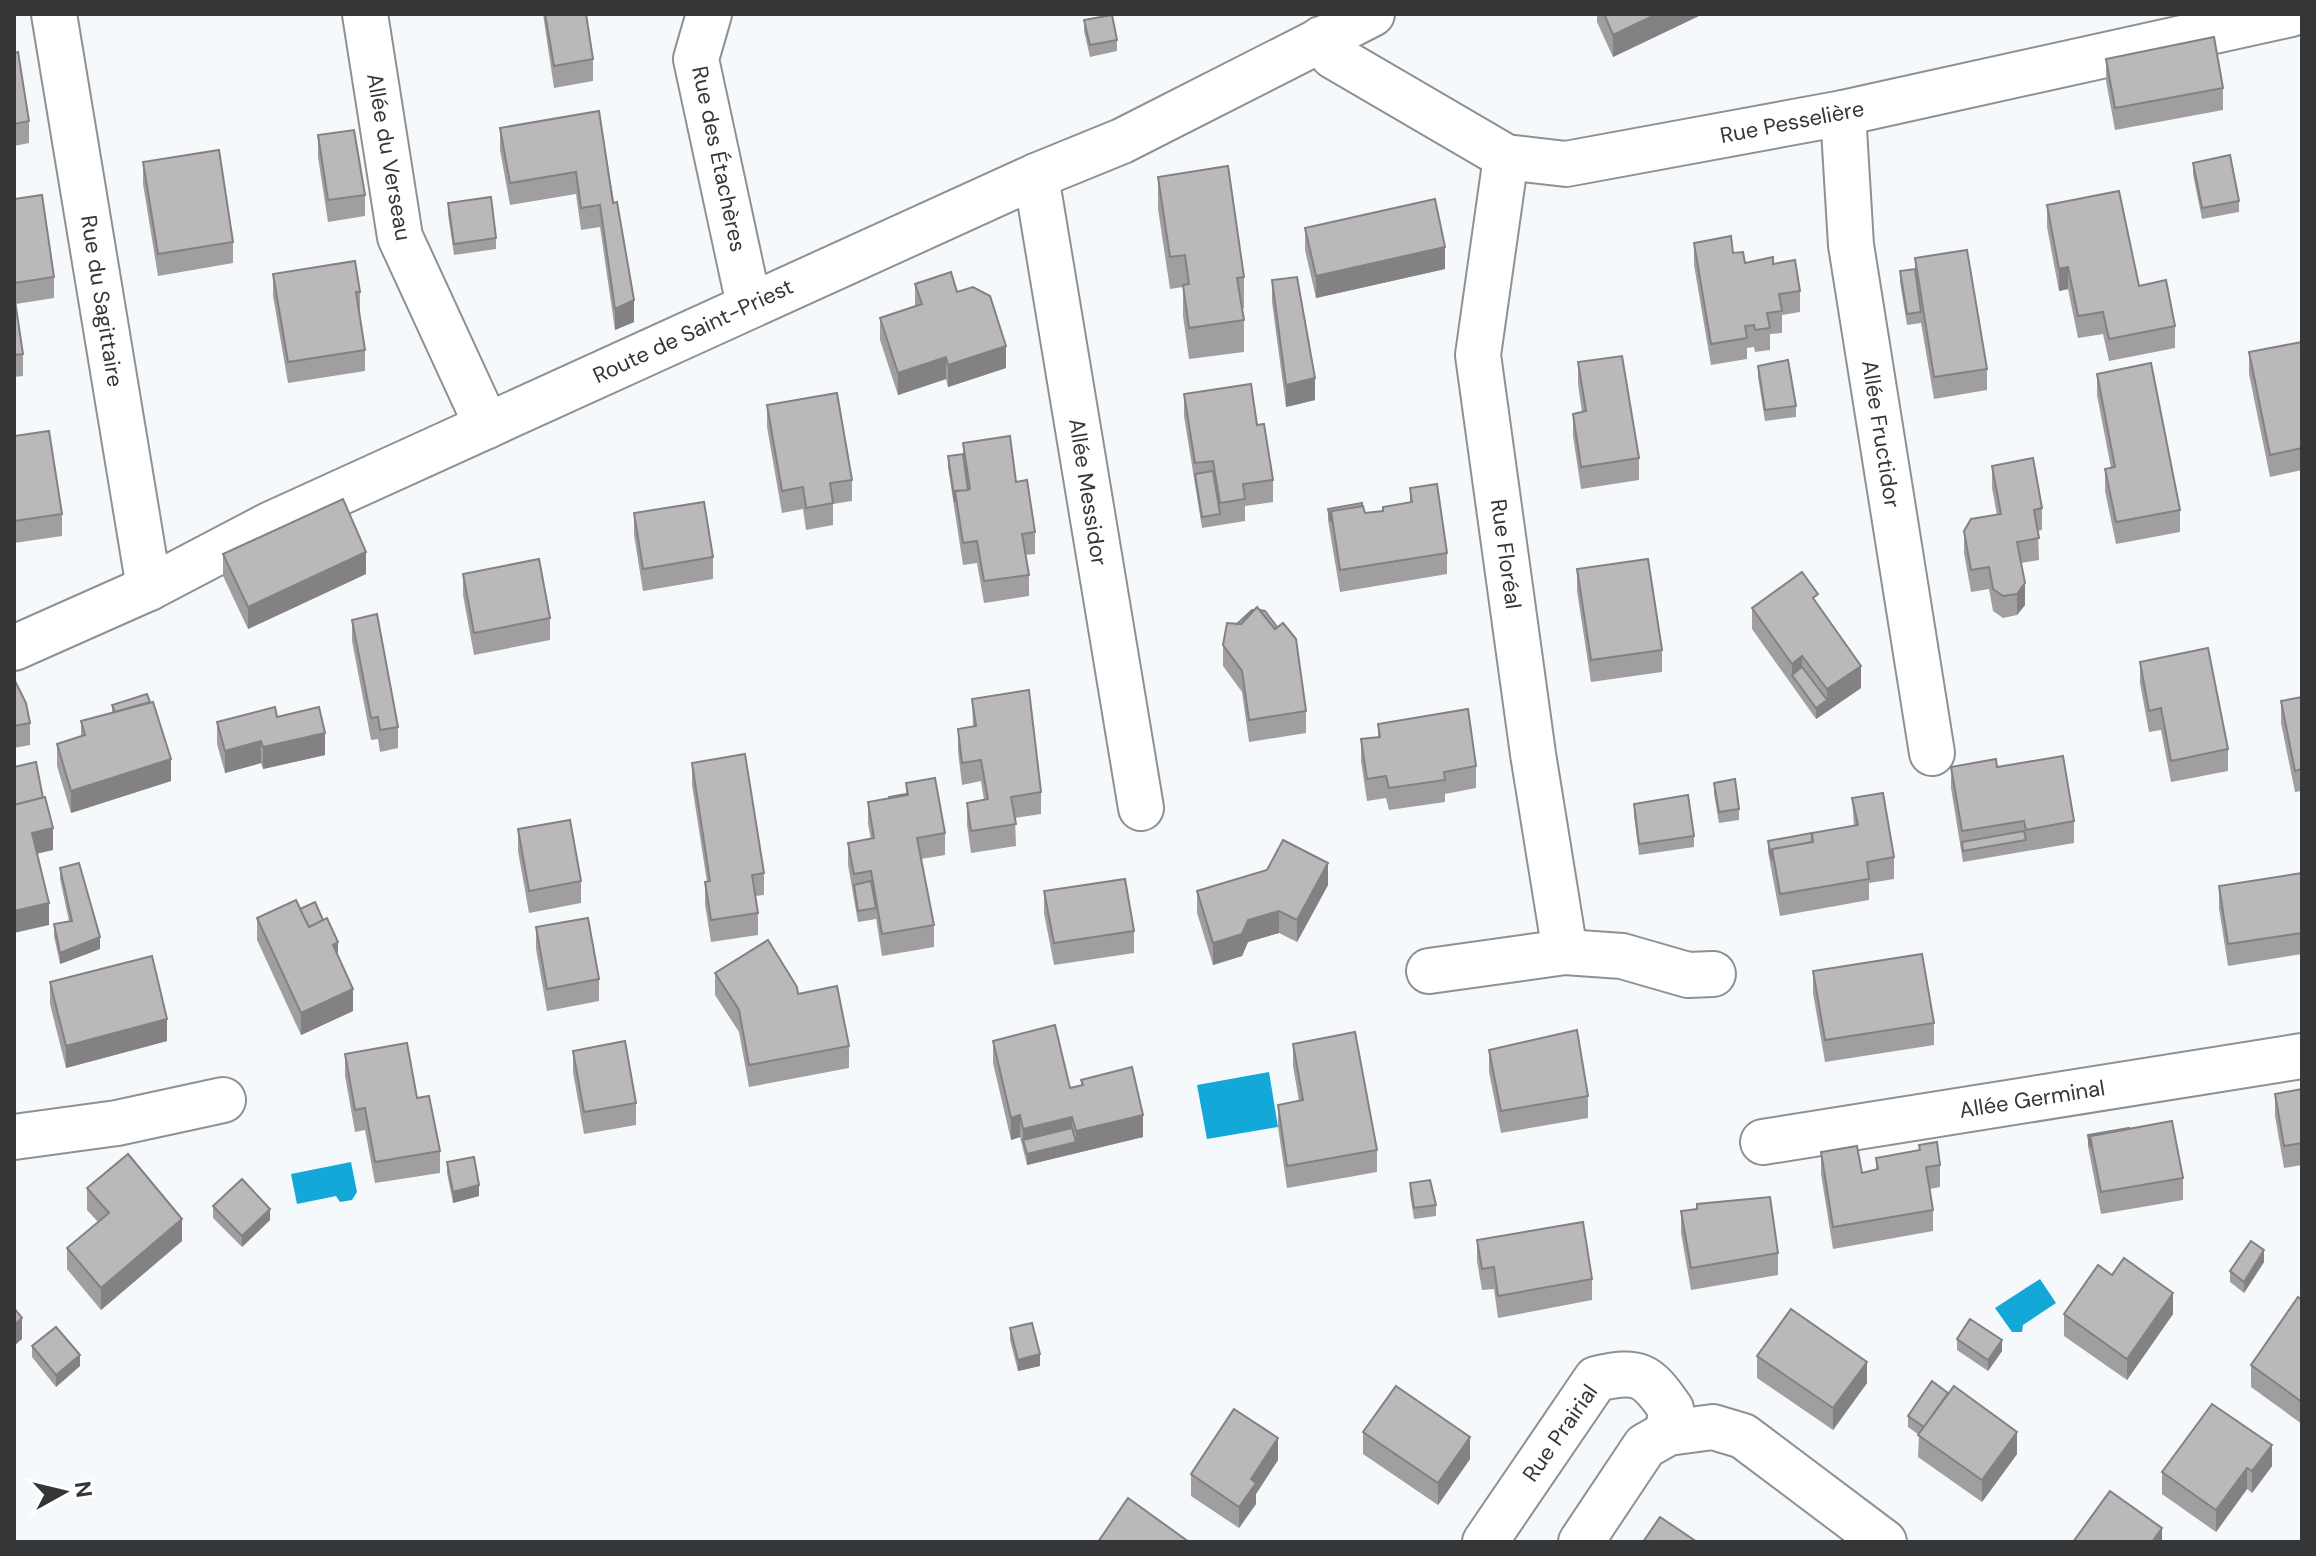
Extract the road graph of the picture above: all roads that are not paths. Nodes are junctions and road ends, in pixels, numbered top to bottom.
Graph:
1 (54, 14) edge
2 (365, 14) edge
3 (709, 14) edge
4 (1372, 14) edge
5 (2291, 14) edge
6 (1321, 39) junction
7 (1843, 113) junction
8 (1506, 157) junction
9 (1036, 176) junction
10 (749, 305) junction
11 (487, 426) junction
12 (149, 588) junction
13 (14, 648) edge
14 (1932, 753) dead end
15 (1141, 808) dead end
16 (1565, 952) junction
17 (1429, 971) dead end
18 (1713, 974) dead end
19 (2302, 1056) edge
20 (223, 1100) dead end
21 (14, 1137) edge
22 (1763, 1142) dead end
23 (1668, 1433) junction
24 (1485, 1542) edge
25 (1581, 1542) edge
26 (1884, 1542) edge

1 - 12 street, Rue du Sagittaire
2 - 11 street, Allée du Verseau
3 - 10 street, Rue des Étachères
4 - 6 street, Route de Saint-Priest
5 - 7 street, Rue Pesselière
6 - 8 street, Rue Pesselière
6 - 9 street, Route de Saint-Priest
7 - 8 street, Rue Pesselière
7 - 14 street, Allée Fructidor
8 - 16 street, Rue Floréal
9 - 10 street, Route de Saint-Priest
9 - 15 street, Allée Messidor
10 - 11 street, Route de Saint-Priest
11 - 12 street, Route de Saint-Priest
12 - 13 street, Route de Saint-Priest
16 - 17 street
16 - 18 street
19 - 22 street, Allée Germinal
20 - 21 street
23 - 24 street, Rue Prairial
23 - 25 street
23 - 26 street

